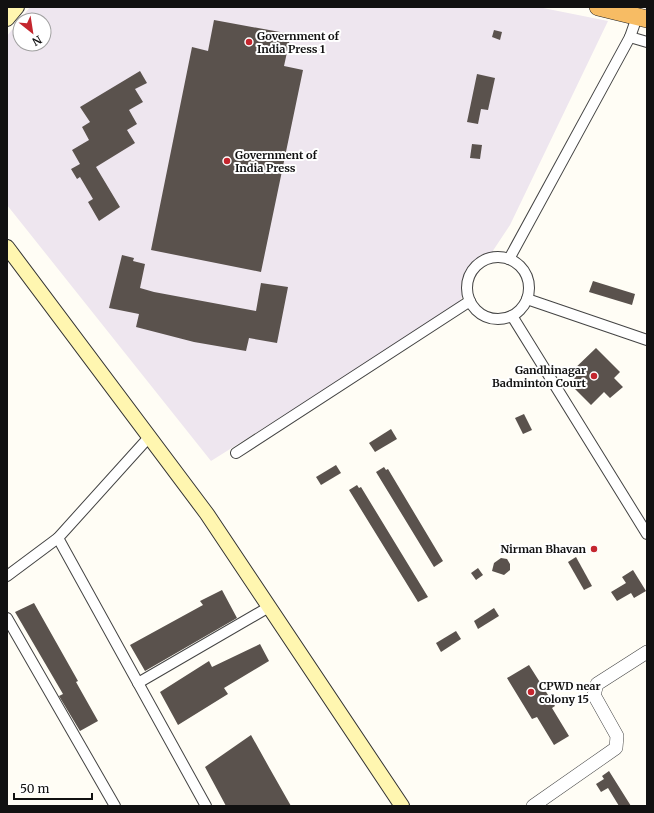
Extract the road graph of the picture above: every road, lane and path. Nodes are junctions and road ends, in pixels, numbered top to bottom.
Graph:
1 (17, 7) edge
2 (598, 7) edge
3 (642, 18) edge
4 (7, 19) edge
5 (630, 37) junction
6 (647, 42) edge
7 (7, 247) edge
8 (508, 259) junction
9 (527, 299) junction
10 (470, 301) junction
11 (512, 316) junction
12 (647, 340) edge
13 (150, 436) junction
14 (236, 453) dead end
15 (647, 534) edge
16 (58, 538) junction
17 (7, 576) edge
18 (269, 607) junction
19 (7, 618) edge
20 (647, 652) edge
21 (138, 683) junction
22 (115, 806) edge
23 (206, 806) edge
24 (402, 806) edge
25 (533, 806) edge

1 - 4 main road
2 - 3 highway
3 - 5 street
5 - 6 street
5 - 8 street
7 - 13 main road
8 - 9 street
8 - 10 street
9 - 11 street
9 - 12 street
10 - 11 street
10 - 14 street
11 - 15 street
13 - 16 street
13 - 18 main road
16 - 17 street
16 - 21 street
18 - 21 street
18 - 24 main road
19 - 22 street
20 - 25 street
21 - 23 street

